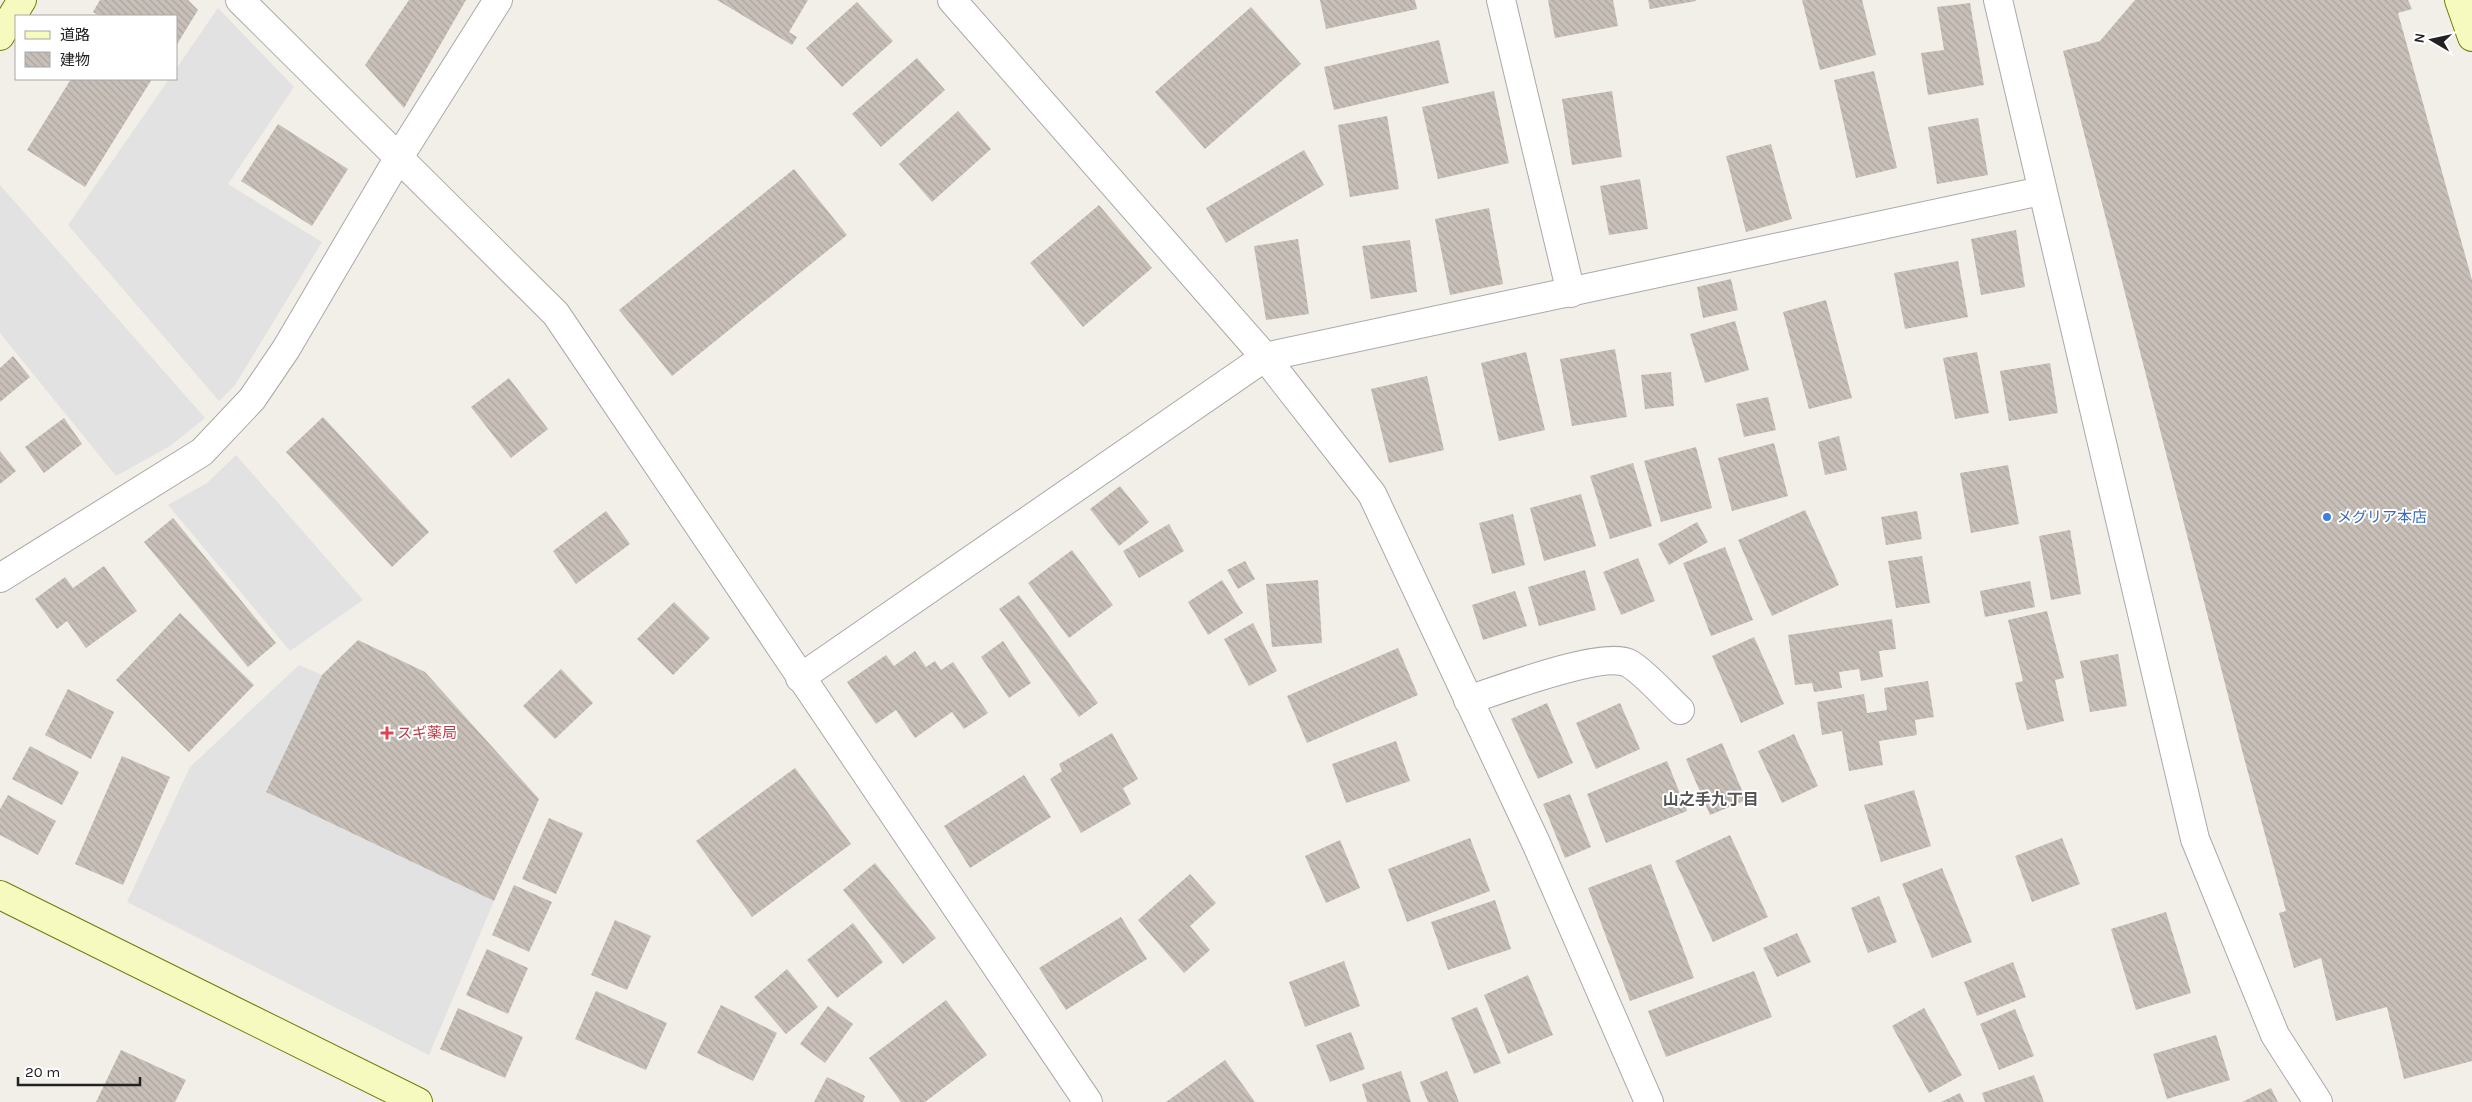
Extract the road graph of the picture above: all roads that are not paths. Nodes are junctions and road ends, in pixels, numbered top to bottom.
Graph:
1 (22, 0) edge
2 (240, 0) edge
3 (498, 0) edge
4 (952, 0) edge
5 (1501, 0) edge
6 (1998, 0) edge
7 (2459, 0) edge
8 (0, 36) edge
9 (2472, 38) edge
10 (399, 157) junction
11 (2041, 191) junction
12 (1571, 293) junction
13 (1265, 357) junction
14 (0, 578) edge
15 (800, 678) junction
16 (1468, 700) junction
17 (1680, 710) dead end
18 (0, 895) edge
19 (418, 1102) edge
20 (1088, 1102) edge
21 (1649, 1102) edge
22 (2318, 1102) edge

1 - 8 street
2 - 10 street
3 - 10 street
4 - 13 street
5 - 12 street
6 - 11 street
7 - 9 street
10 - 14 street
10 - 15 street
11 - 12 street
11 - 22 street
12 - 13 street
13 - 15 street
13 - 16 street
15 - 20 street
16 - 17 street
16 - 21 street
18 - 19 street

